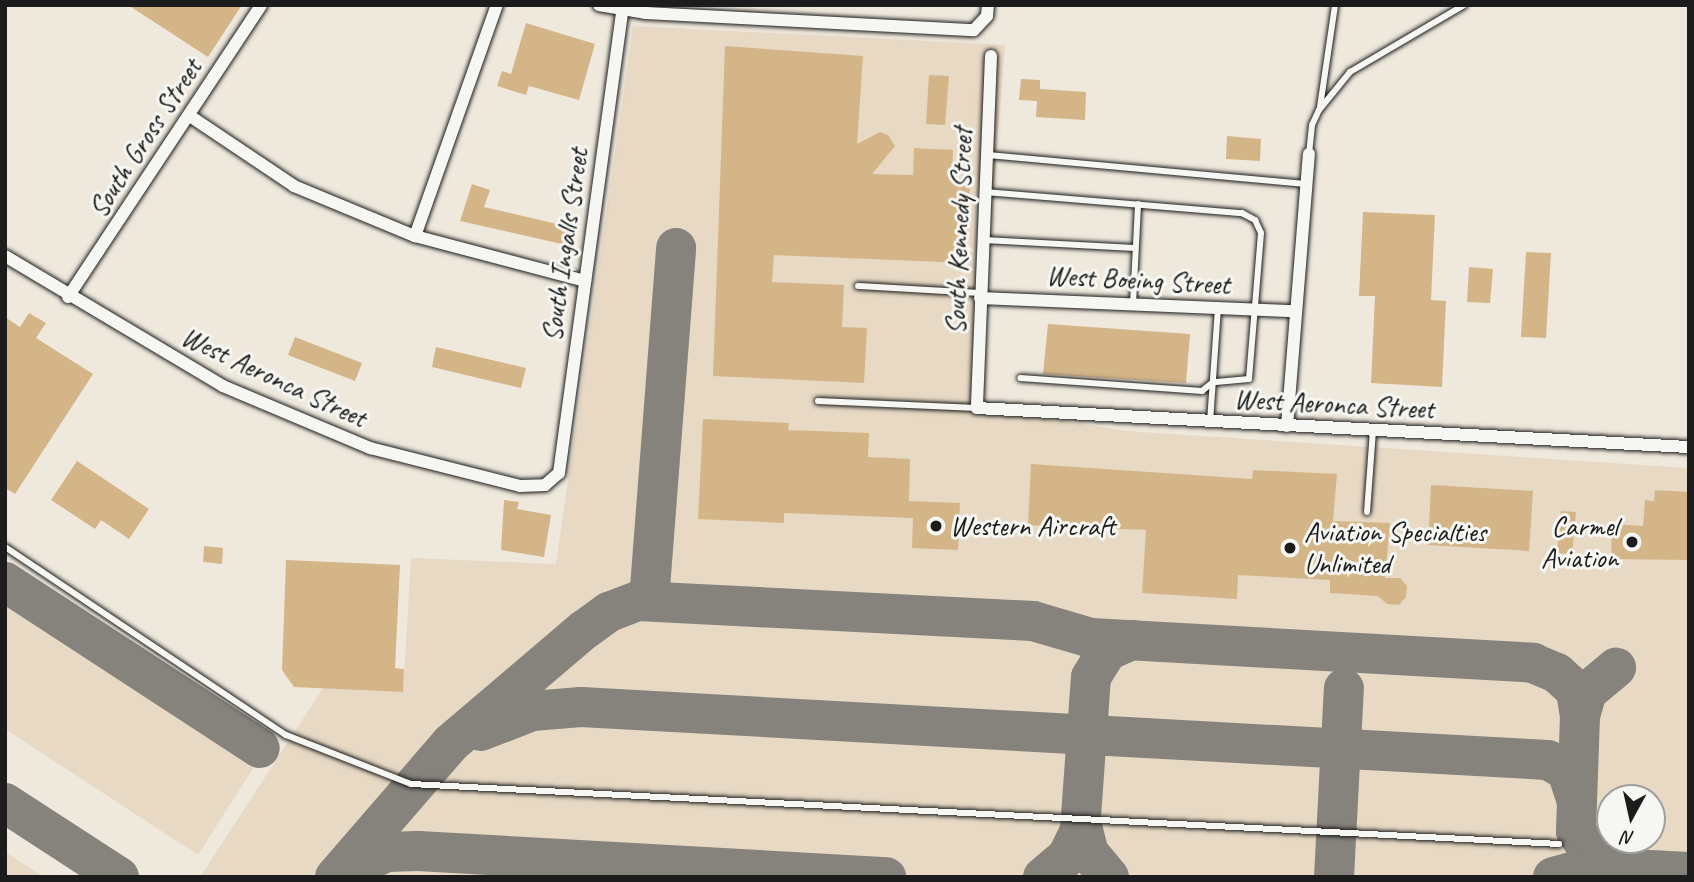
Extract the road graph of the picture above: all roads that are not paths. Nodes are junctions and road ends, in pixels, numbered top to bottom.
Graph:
1 (261, 5) edge
2 (497, 5) edge
3 (599, 5) edge
4 (988, 5) edge
5 (1335, 5) edge
6 (1464, 5) edge
7 (622, 8) edge
8 (991, 56) dead end
9 (1319, 110) junction
10 (190, 116) junction
11 (1309, 154) joint
12 (986, 155) junction
13 (1306, 184) junction
14 (984, 192) junction
15 (1138, 204) junction
16 (415, 236) junction
17 (982, 240) junction
18 (1136, 248) junction
19 (5, 256) edge
20 (585, 281) junction
21 (858, 286) dead end
22 (981, 295) junction
23 (68, 297) junction
24 (1133, 304) junction
25 (1217, 308) junction
26 (1256, 310) junction
27 (1294, 312) junction
28 (1020, 378) dead end
29 (1213, 382) junction
30 (818, 401) dead end
31 (977, 408) junction
32 (1210, 422) junction
33 (1287, 426) junction
34 (1373, 431) junction
35 (1689, 447) edge
36 (545, 485) joint
37 (1367, 512) dead end
38 (5, 547) edge
39 (1559, 844) dead end

1 - 10 street, South Gross Street
2 - 16 street
3 - 7 street
4 - 7 street
5 - 9 lane
6 - 9 lane
7 - 20 street, South Ingalls Street
8 - 12 street, South Kennedy Street
9 - 11 lane
10 - 16 street
10 - 23 street, South Gross Street
11 - 13 street
12 - 13 lane
12 - 14 street, South Kennedy Street
13 - 27 street
14 - 15 lane
14 - 17 street, South Kennedy Street
15 - 18 lane
15 - 26 lane
16 - 20 street
17 - 18 lane
17 - 22 street, South Kennedy Street
18 - 24 lane
19 - 23 street, West Aeronca Street
20 - 36 street, South Ingalls Street
21 - 22 lane
22 - 24 street, West Boeing Street
22 - 31 street, South Kennedy Street
23 - 36 street, West Aeronca Street
24 - 25 street, West Boeing Street
25 - 26 street, West Boeing Street
25 - 29 lane
26 - 27 street, West Boeing Street
26 - 29 lane
27 - 33 street
28 - 29 lane
29 - 32 lane
30 - 31 lane
31 - 32 street, West Aeronca Street
32 - 33 street, West Aeronca Street
33 - 34 street, West Aeronca Street
34 - 35 street, West Aeronca Street
34 - 37 lane
38 - 39 lane

